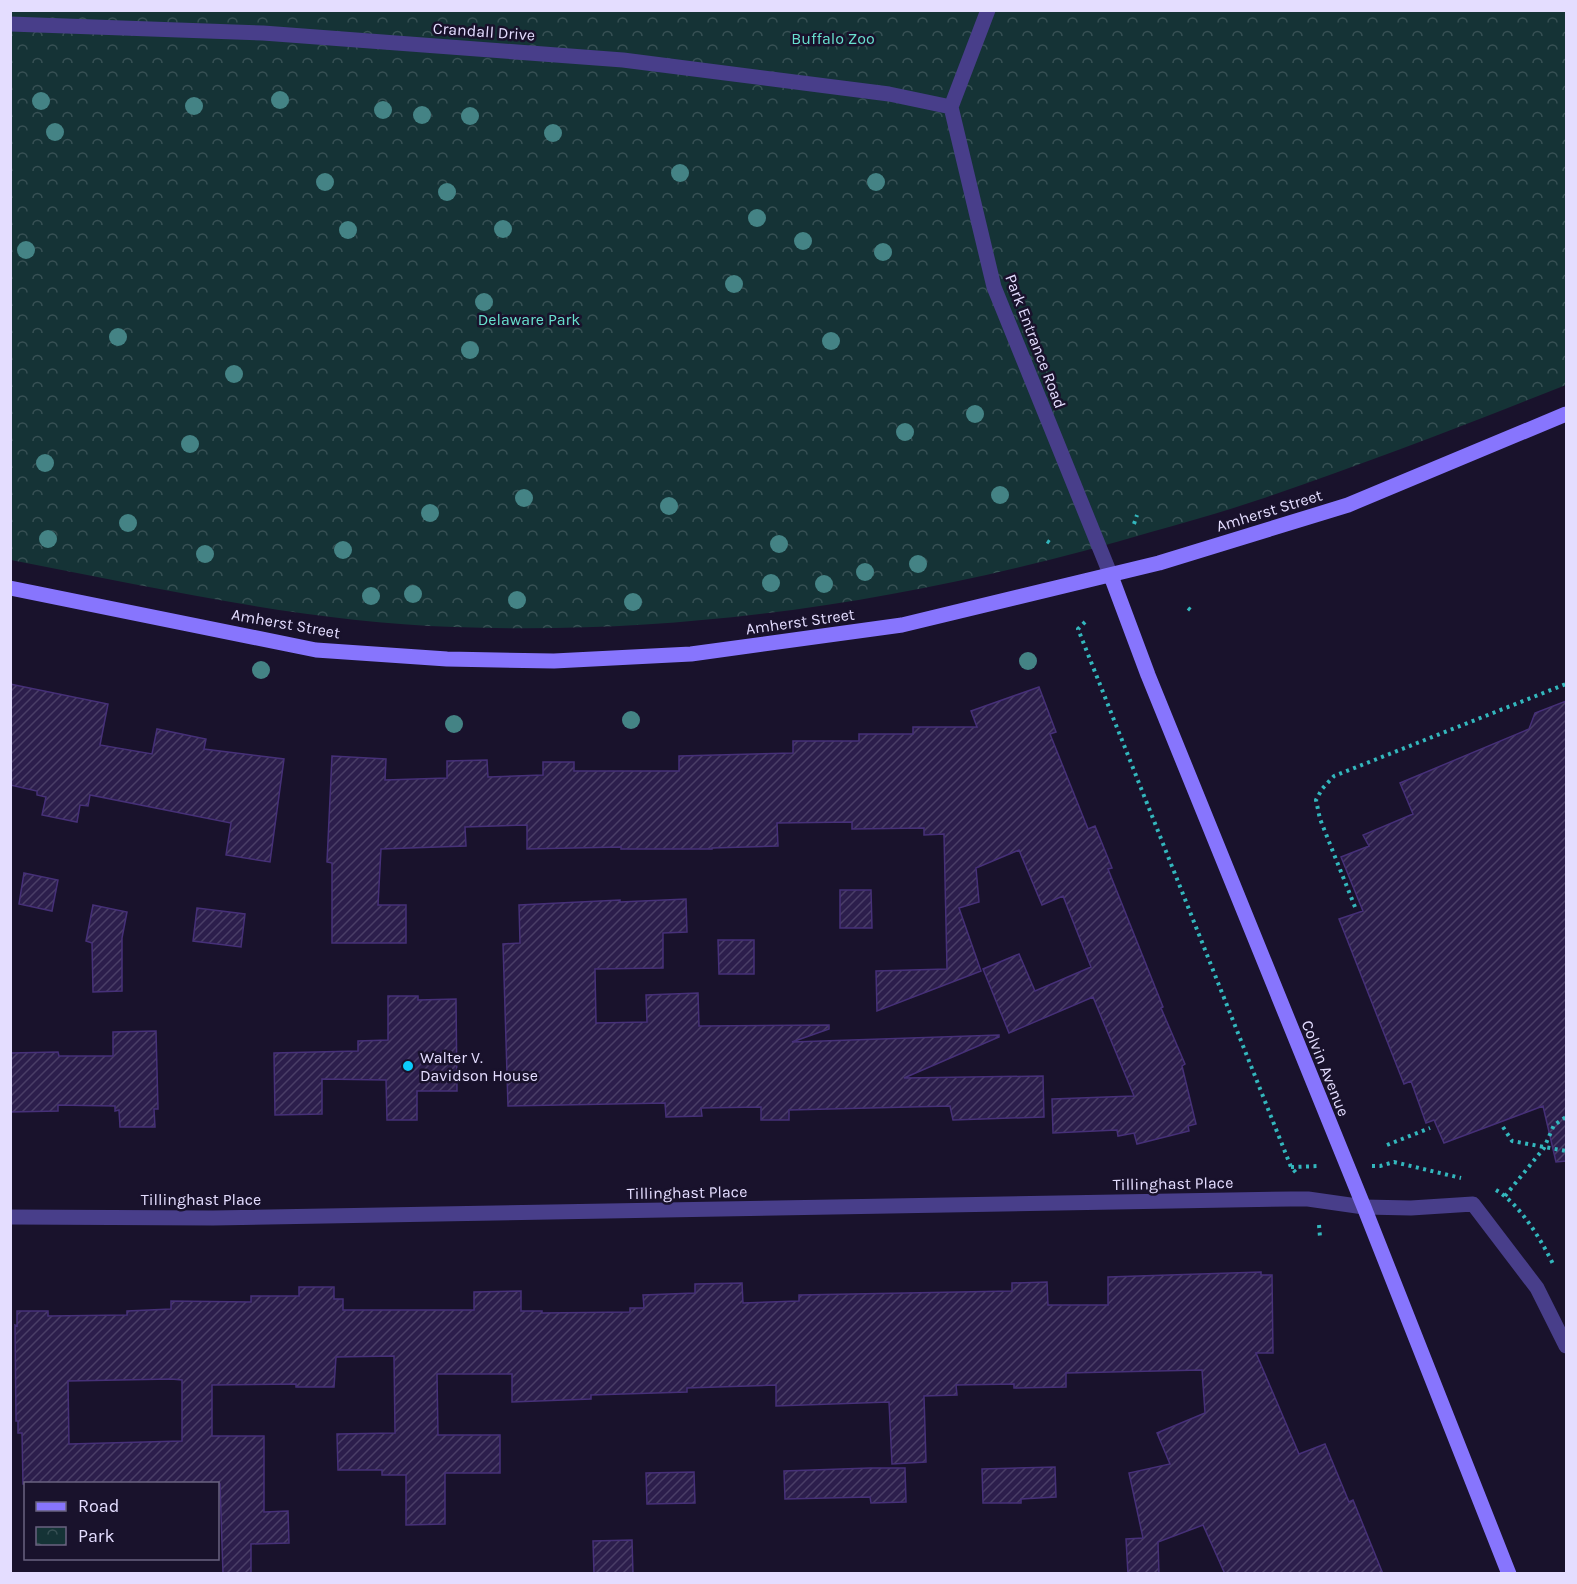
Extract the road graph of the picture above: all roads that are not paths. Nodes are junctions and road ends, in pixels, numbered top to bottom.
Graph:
1 (988, 10) edge
2 (10, 24) edge
3 (951, 107) junction
4 (1566, 414) edge
5 (1111, 576) junction
6 (10, 588) edge
7 (1364, 1207) junction
8 (10, 1217) edge
9 (1566, 1346) edge
10 (1509, 1574) edge

1 - 3 street
2 - 3 street, Crandall Drive
3 - 5 street, Park Entrance Road
4 - 5 street, Amherst Street
5 - 6 street, Amherst Street
5 - 7 street, Colvin Avenue
7 - 8 street, Tillinghast Place
7 - 9 street, Tillinghast Place
7 - 10 street, Colvin Avenue

